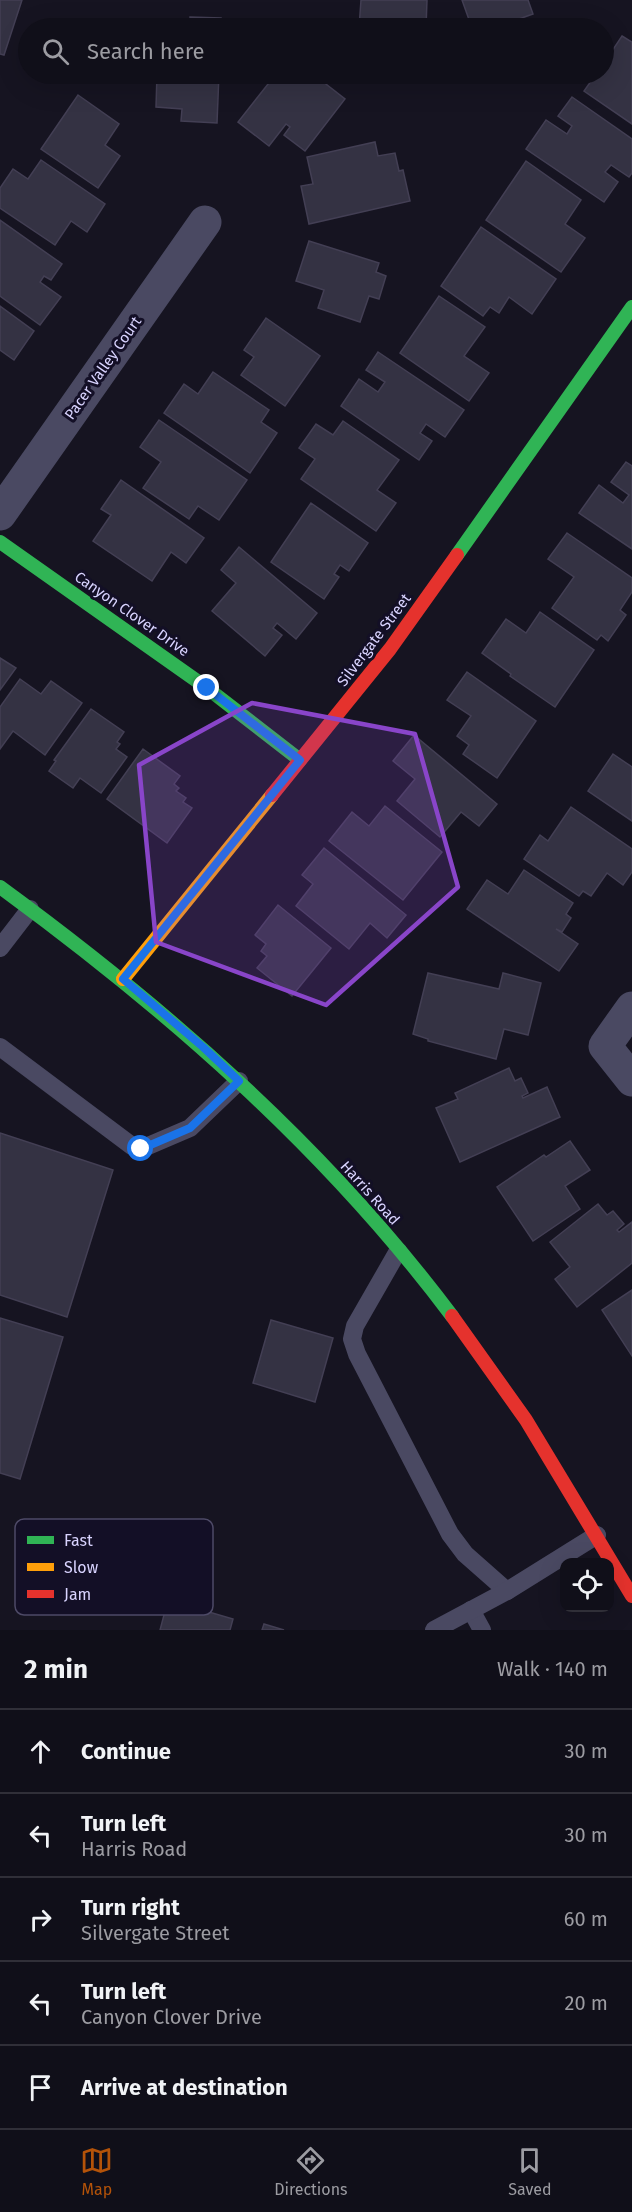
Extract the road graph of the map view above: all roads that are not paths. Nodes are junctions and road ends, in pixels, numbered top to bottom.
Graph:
1 (205, 222) dead end
2 (632, 307) edge
3 (0, 514) edge
4 (0, 542) edge
5 (300, 760) junction
6 (0, 887) edge
7 (30, 909) junction
8 (0, 948) edge
9 (123, 979) junction
10 (632, 1008) edge
11 (0, 1047) edge
12 (632, 1080) edge
13 (239, 1081) junction
14 (398, 1251) junction
15 (597, 1535) junction
16 (507, 1591) junction
17 (632, 1596) edge
18 (471, 1610) junction
19 (434, 1630) edge
20 (482, 1630) edge

1 - 3 street, Pacer Valley Court
2 - 5 street, Silvergate Street
4 - 5 street, Canyon Clover Drive
5 - 9 street, Silvergate Street
6 - 7 street, Harris Road
7 - 8 lane
7 - 9 street, Harris Road
9 - 13 street, Harris Road
10 - 12 street
11 - 13 lane
13 - 14 street, Harris Road
14 - 15 street, Harris Road
14 - 16 lane
15 - 16 lane
15 - 17 street, Harris Road
16 - 18 lane
18 - 19 lane
18 - 20 lane

